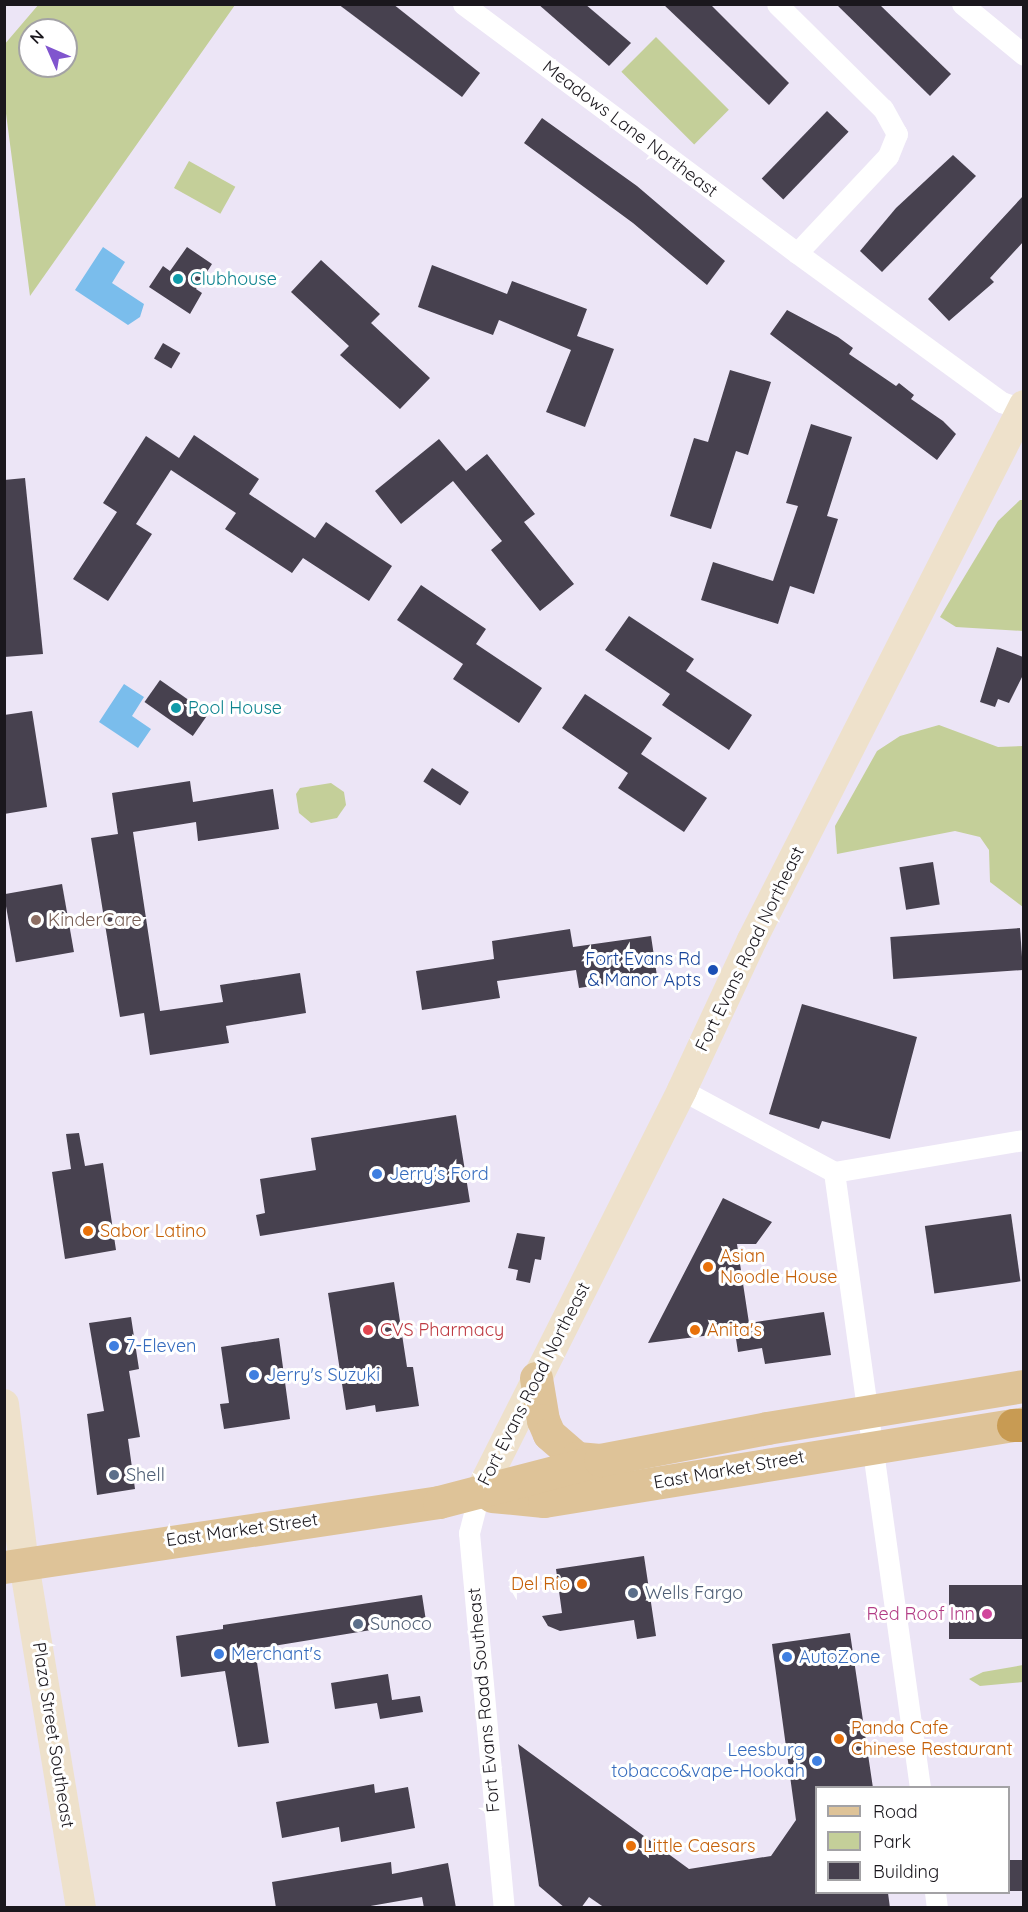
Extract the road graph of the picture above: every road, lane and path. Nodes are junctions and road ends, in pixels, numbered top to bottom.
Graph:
1 (463, 4) edge
2 (777, 4) edge
3 (962, 4) edge
4 (1023, 55) edge
5 (797, 254) junction
6 (1023, 407) edge
7 (682, 1090) junction
8 (1023, 1140) edge
9 (834, 1172) junction
10 (536, 1378) junction
11 (1023, 1386) edge
12 (4, 1404) edge
13 (867, 1412) junction
14 (1020, 1424) edge
15 (872, 1446) junction
16 (600, 1460) junction
17 (479, 1494) junction
18 (14, 1565) edge
19 (920, 1786) edge
20 (81, 1908) edge
21 (504, 1908) edge

1 - 5 street, Meadows Lane Northeast
2 - 5 street
3 - 4 street
5 - 6 street, Meadows Lane Northeast
6 - 7 street, Fort Evans Road Northeast
7 - 9 street
7 - 10 street, Fort Evans Road Northeast
8 - 9 street
9 - 13 street
10 - 16 main road
10 - 17 street, Fort Evans Road Northeast
11 - 13 main road, East Market Street
12 - 18 street, Plaza Street Southeast
13 - 15 street
13 - 16 main road, East Market Street
14 - 15 main road, East Market Street
15 - 17 main road, East Market Street
15 - 19 street
16 - 17 main road, East Market Street
17 - 18 main road, East Market Street
17 - 21 street, Fort Evans Road Southeast
18 - 20 street, Plaza Street Southeast

